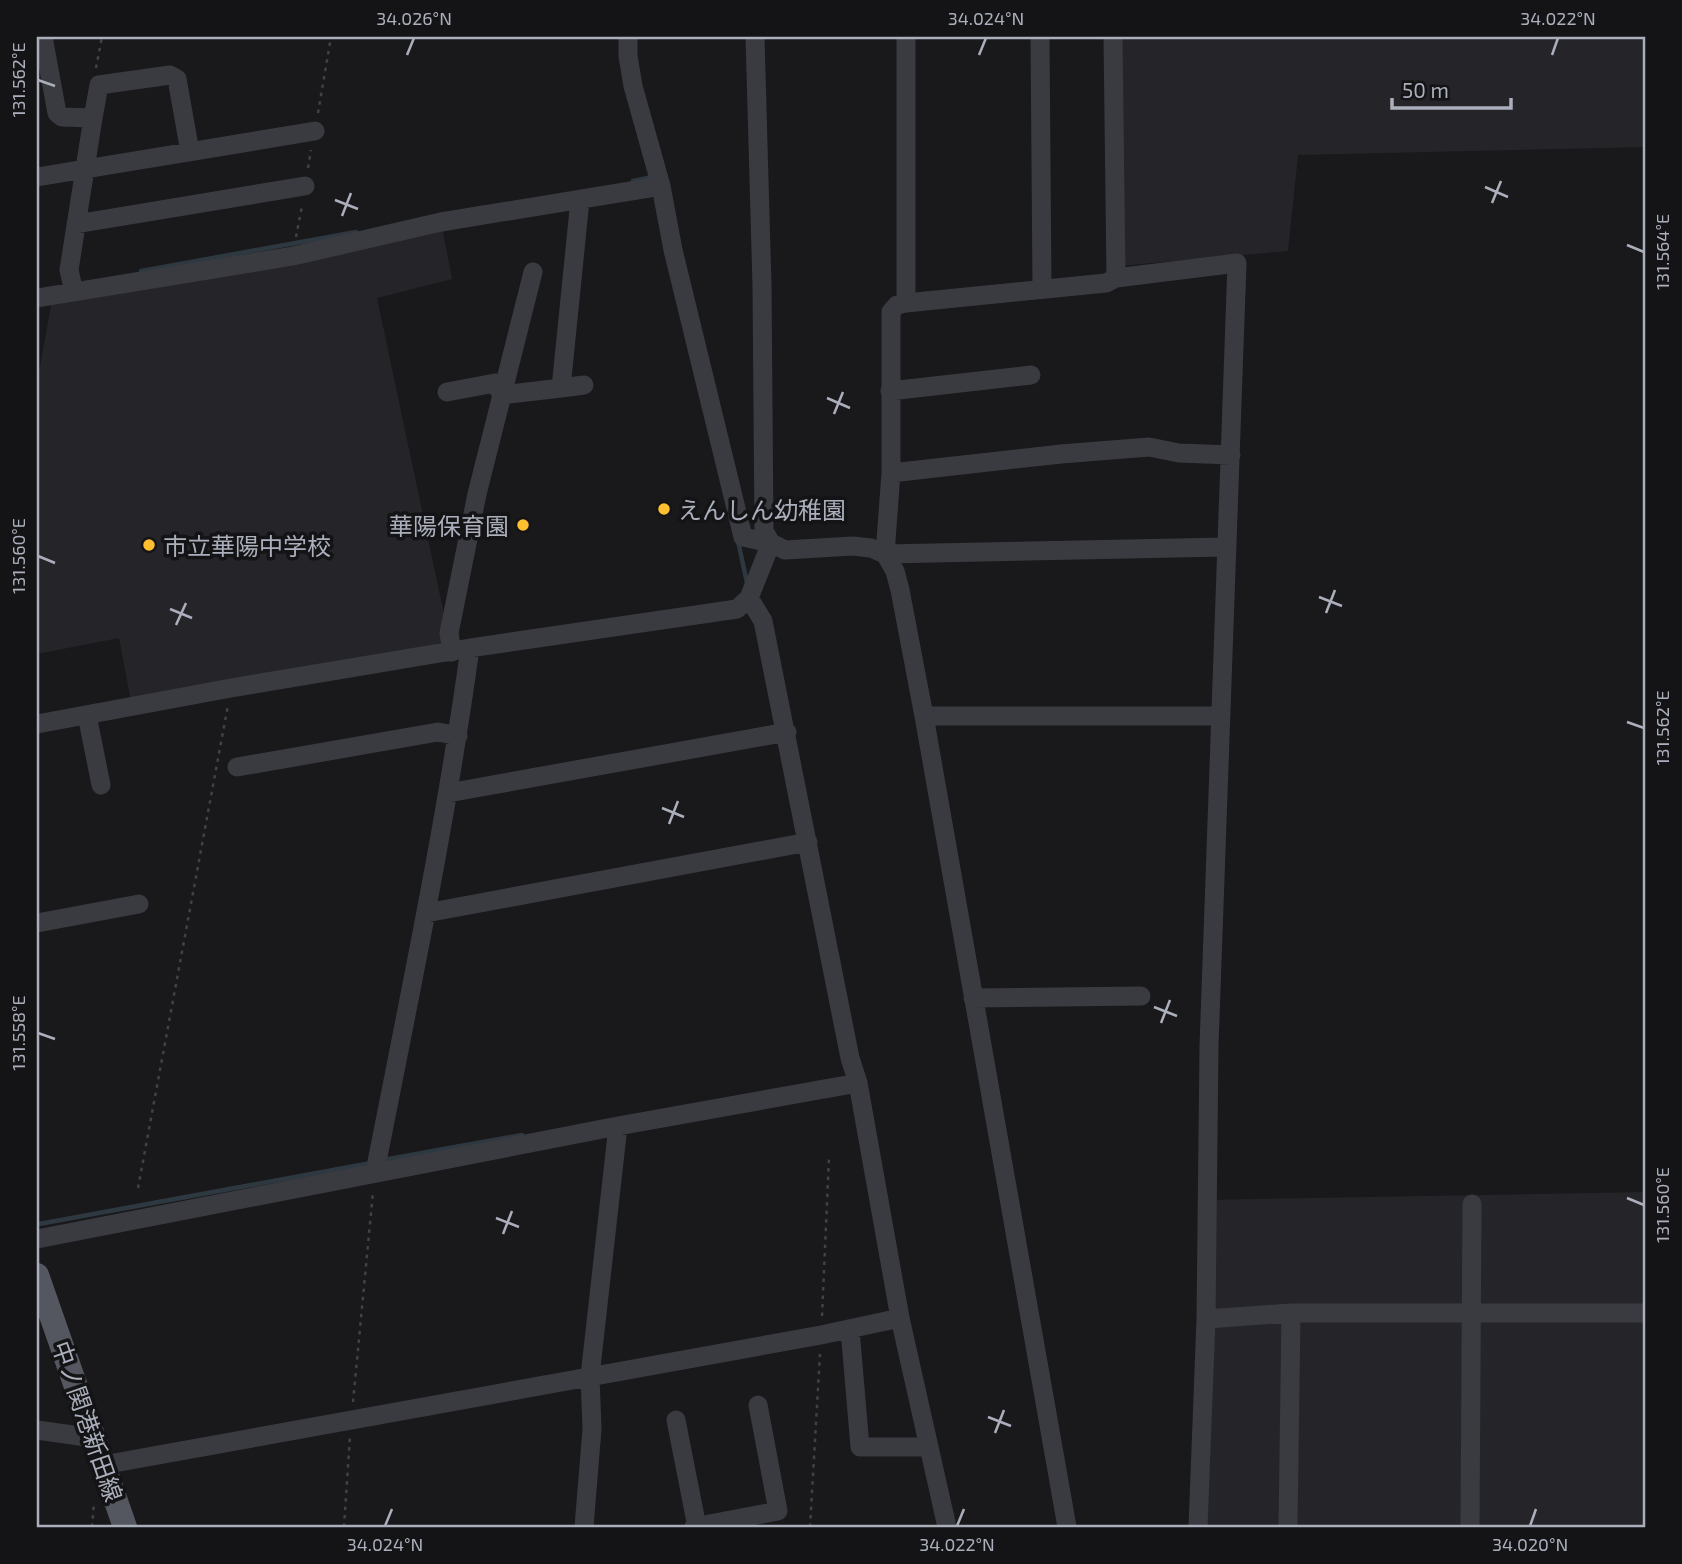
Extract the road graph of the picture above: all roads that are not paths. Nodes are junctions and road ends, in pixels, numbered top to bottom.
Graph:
1 (43, 37) edge
2 (628, 37) edge
3 (755, 37) edge
4 (906, 37) edge
5 (1040, 37) edge
6 (1112, 37) edge
7 (45, 92) edge
8 (93, 118) junction
9 (315, 131) dead end
10 (190, 152) junction
11 (84, 169) junction
12 (37, 177) edge
13 (305, 186) dead end
14 (661, 186) junction
15 (580, 200) junction
16 (76, 224) junction
17 (533, 272) dead end
18 (1116, 278) junction
19 (1042, 289) junction
20 (74, 292) junction
21 (37, 298) edge
22 (906, 303) junction
23 (1031, 375) dead end
24 (584, 385) dead end
25 (561, 388) junction
26 (890, 391) junction
27 (447, 392) dead end
28 (502, 395) junction
29 (1231, 455) junction
30 (891, 472) junction
31 (771, 543) junction
32 (1226, 548) junction
33 (885, 554) junction
34 (749, 598) junction
35 (461, 650) junction
36 (87, 715) junction
37 (924, 716) junction
38 (1220, 716) junction
39 (37, 724) edge
40 (787, 732) junction
41 (458, 736) junction
42 (237, 767) dead end
43 (101, 785) dead end
44 (448, 793) junction
45 (808, 842) junction
46 (139, 904) dead end
47 (426, 913) junction
48 (37, 923) edge
49 (1141, 996) dead end
50 (973, 998) junction
51 (859, 1083) junction
52 (618, 1126) junction
53 (375, 1172) junction
54 (1472, 1204) dead end
55 (37, 1240) edge
56 (37, 1275) edge
57 (1645, 1313) edge
58 (1291, 1314) junction
59 (1470, 1315) junction
60 (900, 1318) junction
61 (1206, 1319) junction
62 (850, 1329) junction
63 (590, 1376) junction
64 (758, 1405) dead end
65 (676, 1420) dead end
66 (37, 1430) edge
67 (94, 1438) junction
68 (929, 1447) junction
69 (103, 1465) junction
70 (125, 1527) edge
71 (584, 1527) edge
72 (695, 1527) edge
73 (947, 1527) edge
74 (1067, 1527) edge
75 (1198, 1527) edge
76 (1288, 1527) edge
77 (1470, 1527) edge

1 - 7 street
2 - 14 street
3 - 31 street
4 - 22 street
5 - 19 street
6 - 18 street
7 - 8 street
8 - 10 street
8 - 11 street
9 - 10 street
10 - 11 street
11 - 12 street
11 - 16 street
13 - 16 street
14 - 15 street
14 - 31 street
15 - 20 street
15 - 25 street
16 - 20 street
17 - 28 street
18 - 19 street
18 - 29 street
19 - 22 street
20 - 21 street
22 - 26 street
23 - 26 street
24 - 25 street
25 - 28 street
26 - 30 street
27 - 28 street
28 - 35 street
29 - 30 street
29 - 32 street
30 - 33 street
31 - 33 street
31 - 34 street
32 - 33 street
32 - 38 street
33 - 37 street
34 - 35 street
34 - 40 street
35 - 36 street
35 - 41 street
36 - 39 street
36 - 43 street
37 - 38 street
37 - 50 street
38 - 61 street
40 - 44 street
40 - 45 street
41 - 42 street
41 - 44 street
44 - 47 street
45 - 47 street
45 - 51 street
46 - 48 street
47 - 53 street
49 - 50 street
50 - 74 street
51 - 52 street
51 - 60 street
52 - 53 street
52 - 63 street
53 - 55 street
54 - 59 street
56 - 67 main road, 中ノ関港新田線
57 - 59 street
58 - 59 street
58 - 61 street
58 - 76 street
59 - 77 street
60 - 62 street
60 - 68 street
61 - 75 street
62 - 63 street
62 - 68 street
63 - 69 street
63 - 71 street
64 - 72 street
65 - 72 street
66 - 67 street
67 - 69 main road, 中ノ関港新田線
68 - 73 street
69 - 70 main road, 中ノ関港新田線

